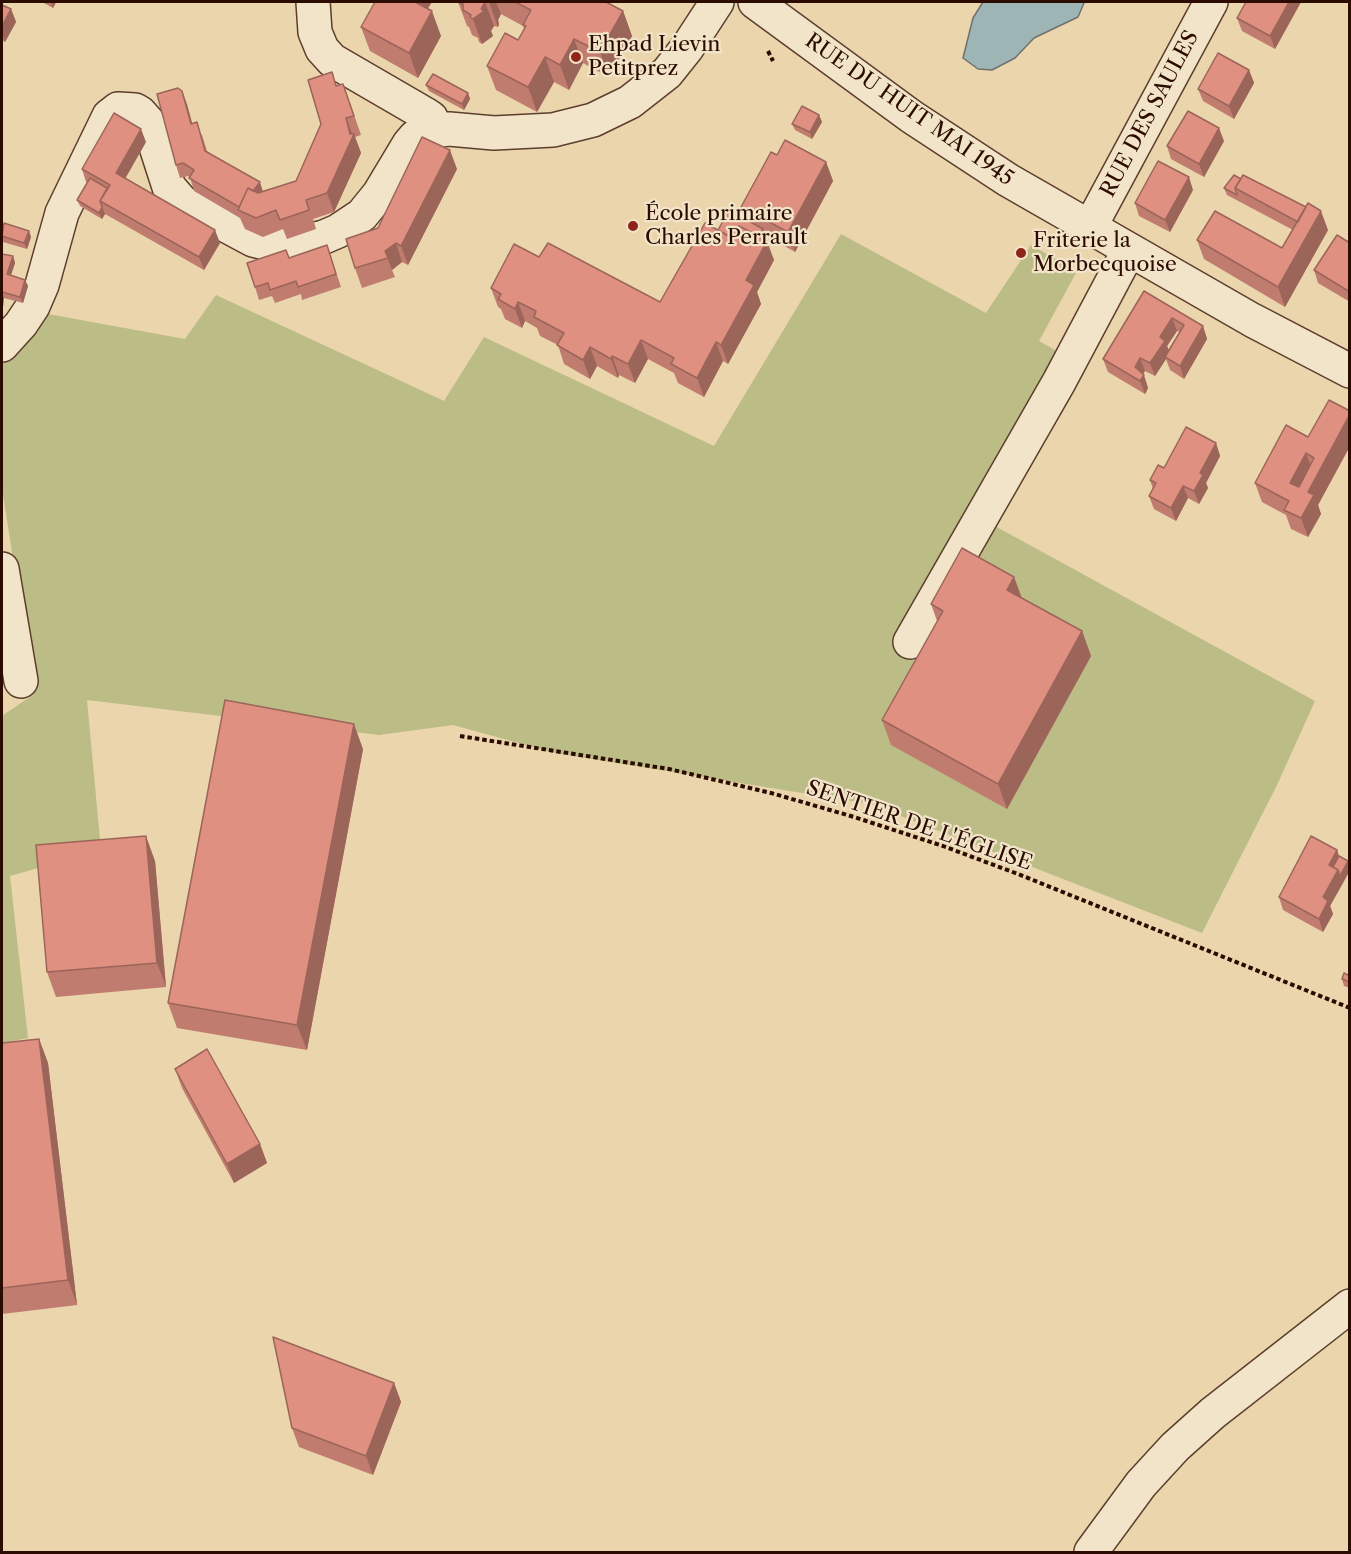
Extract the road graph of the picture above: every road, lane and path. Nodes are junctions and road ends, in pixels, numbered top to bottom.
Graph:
1 (313, 2) edge
2 (717, 2) edge
3 (755, 2) edge
4 (1211, 2) edge
5 (435, 129) junction
6 (1090, 227) junction
7 (1129, 250) junction
8 (2, 345) edge
9 (1350, 371) edge
10 (2, 569) edge
11 (910, 642) dead end
12 (21, 681) dead end
13 (460, 736) dead end
14 (1350, 1008) edge
15 (1350, 1306) edge
16 (1091, 1552) edge

1 - 5 street
2 - 5 street
3 - 6 street, RUE DU HUIT MAI 1945
4 - 6 street, RUE DES SAULES
5 - 8 street
6 - 7 street, RUE DU HUIT MAI 1945
7 - 9 street, RUE DU HUIT MAI 1945
7 - 11 street
10 - 12 street
13 - 14 path, SENTIER DE L'ÉGLISE
15 - 16 street

